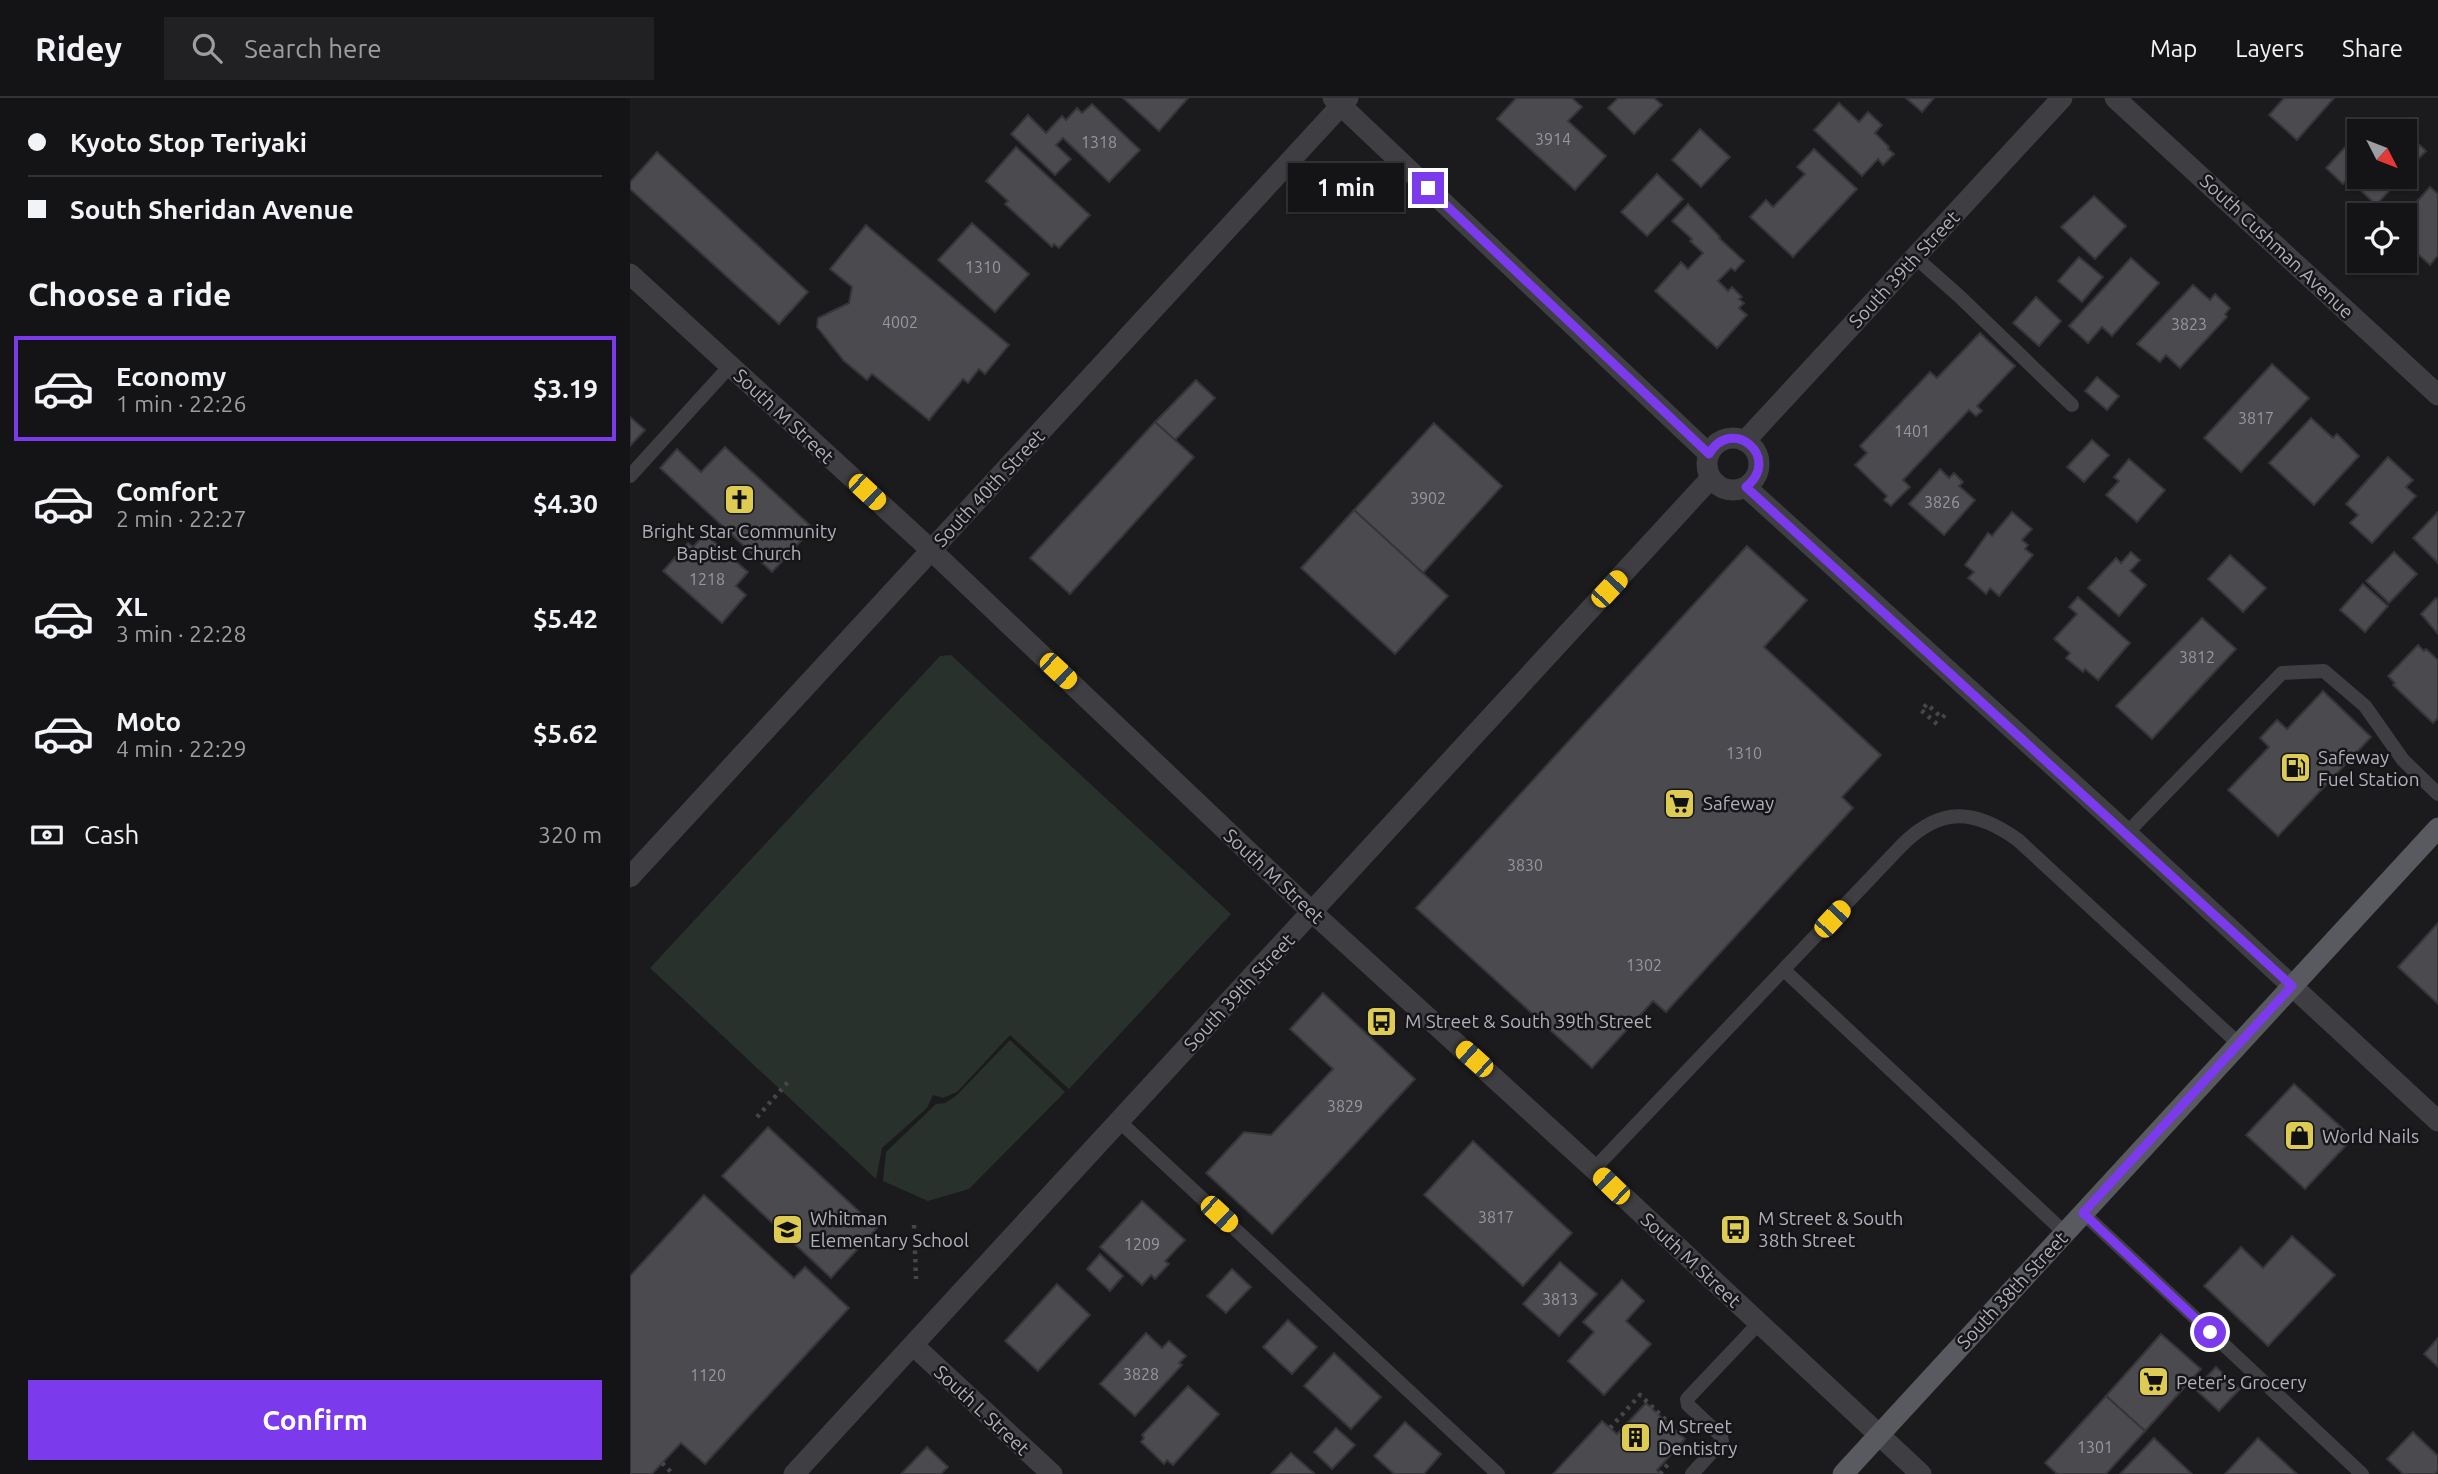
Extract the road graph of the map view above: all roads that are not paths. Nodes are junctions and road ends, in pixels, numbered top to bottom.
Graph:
1 (2062, 98) edge
2 (2115, 98) edge
3 (1341, 101) edge
4 (1915, 257) junction
5 (630, 274) edge
6 (730, 366) junction
7 (2438, 395) edge
8 (2072, 405) dead end
9 (1745, 441) junction
10 (1709, 454) junction
11 (630, 476) edge
12 (1711, 478) junction
13 (1746, 487) junction
14 (931, 550) junction
15 (2438, 794) edge
16 (2438, 828) edge
17 (2127, 833) junction
18 (630, 877) edge
19 (1312, 912) junction
20 (1784, 970) junction
21 (2292, 986) junction
22 (2239, 1044) junction
23 (1119, 1121) junction
24 (2438, 1121) edge
25 (1594, 1169) junction
26 (2083, 1213) junction
27 (2065, 1233) junction
28 (1758, 1324) junction
29 (912, 1345) junction
30 (1879, 1435) junction
31 (794, 1474) edge
32 (1052, 1474) edge
33 (1498, 1474) edge
34 (1692, 1474) edge
35 (1843, 1474) edge
36 (1921, 1474) edge
37 (2362, 1474) edge

1 - 4 street, South 39th Street
2 - 7 street, South Cushman Avenue
3 - 10 street
3 - 14 street, South 40th Street
4 - 8 lane
4 - 9 street, South 39th Street
5 - 6 street, South M Street
6 - 11 lane
6 - 14 street, South M Street
9 - 10 street
9 - 13 street
10 - 12 street
12 - 13 street
12 - 19 street, South 39th Street
13 - 17 street
14 - 18 street, South 40th Street
14 - 19 street, South M Street
15 - 17 lane
16 - 21 main road, South 38th Street
17 - 21 street
19 - 23 street, South 39th Street
19 - 25 street, South M Street
20 - 22 lane
20 - 25 lane
20 - 27 lane
21 - 22 main road, South 38th Street
21 - 24 street
22 - 26 main road, South 38th Street
23 - 29 street, South 39th Street
23 - 33 lane
25 - 28 street, South M Street
26 - 27 main road, South 38th Street
26 - 37 lane
27 - 30 main road, South 38th Street
28 - 30 street, South M Street
28 - 34 lane
29 - 31 street, South 39th Street
29 - 32 street, South L Street
30 - 35 main road, South 38th Street
30 - 36 street, South M Street

